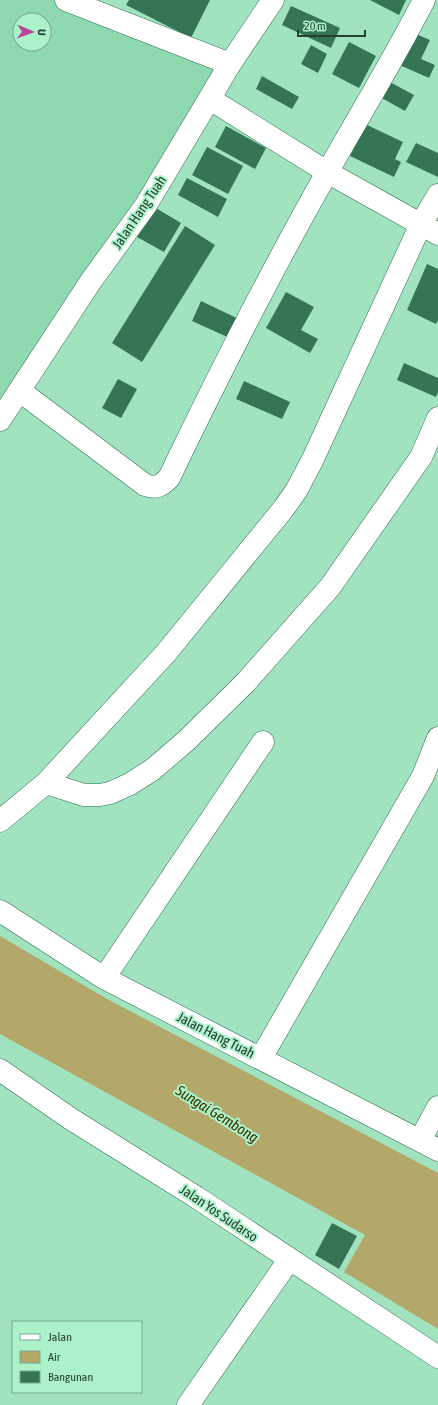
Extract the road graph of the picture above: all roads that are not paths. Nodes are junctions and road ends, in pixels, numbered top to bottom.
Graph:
1 (66, 0) edge
2 (273, 0) edge
3 (424, 0) edge
4 (230, 64) junction
5 (210, 99) junction
6 (327, 172) junction
7 (438, 194) edge
8 (429, 229) edge
9 (20, 391) junction
10 (438, 418) edge
11 (0, 420) edge
12 (438, 738) edge
13 (263, 742) dead end
14 (46, 783) junction
15 (0, 820) edge
16 (0, 911) edge
17 (104, 978) junction
18 (261, 1058) junction
19 (0, 1070) edge
20 (438, 1107) edge
21 (429, 1145) edge
22 (290, 1260) junction
23 (438, 1357) edge
24 (188, 1405) edge

1 - 4 street
2 - 4 street, Jalan Hang Tuah
3 - 6 street
4 - 5 street, Jalan Hang Tuah
5 - 6 street
5 - 9 street, Jalan Hang Tuah
6 - 8 street
6 - 9 street
7 - 8 street
8 - 14 street
9 - 11 street, Jalan Hang Tuah
10 - 14 street
12 - 18 street
13 - 17 street
14 - 15 street
16 - 17 street, Jalan Hang Tuah
17 - 18 street, Jalan Hang Tuah
18 - 21 street, Jalan Hang Tuah
19 - 22 street, Jalan Yos Sudarso
20 - 21 street
22 - 23 street, Jalan Yos Sudarso
22 - 24 street

